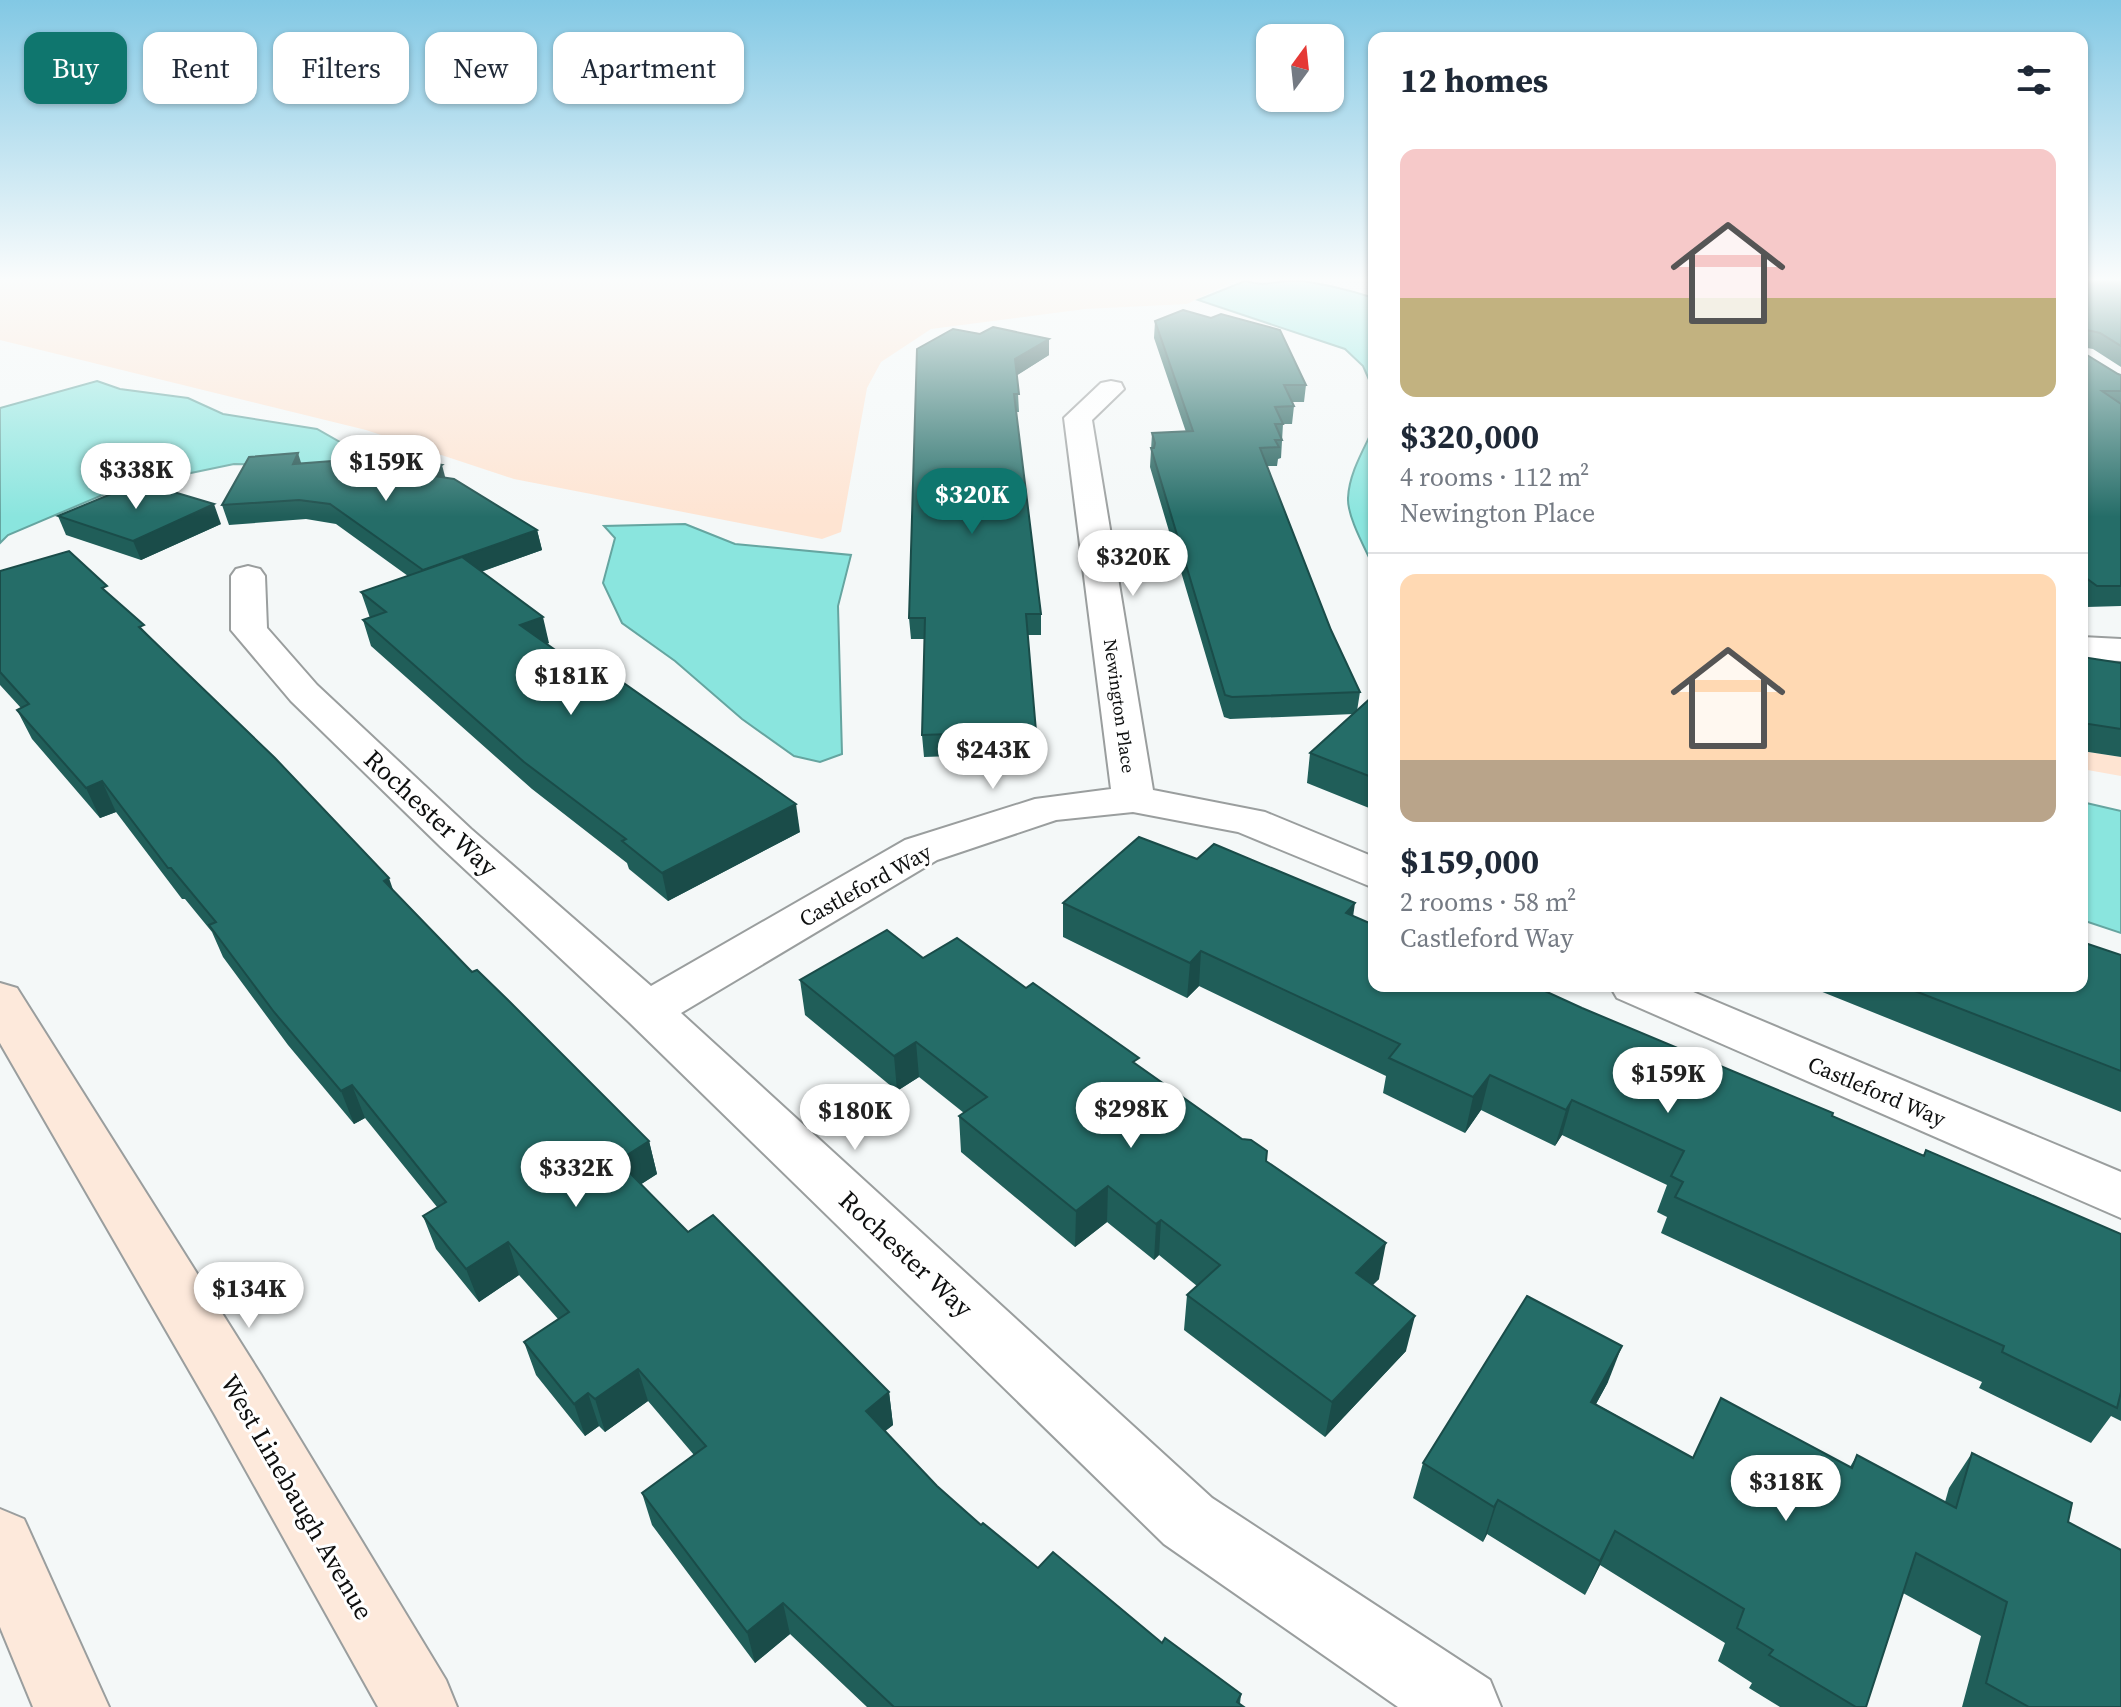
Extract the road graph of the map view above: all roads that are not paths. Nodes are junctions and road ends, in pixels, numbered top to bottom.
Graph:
1 (1111, 389) dead end
2 (248, 576) dead end
3 (2088, 648) edge
4 (2121, 650) edge
5 (1133, 799) junction
6 (1368, 871) edge
7 (1648, 992) edge
8 (0, 1000) edge
9 (647, 1010) junction
10 (2121, 1196) edge
11 (0, 1543) edge
12 (71, 1707) edge
13 (419, 1707) edge
14 (1463, 1707) edge

1 - 5 street, Newington Place
2 - 9 street, Rochester Way
3 - 4 street
5 - 6 street, Castleford Way
5 - 9 street, Castleford Way
7 - 10 street, Castleford Way
8 - 13 main road, West Linebaugh Avenue
9 - 14 street, Rochester Way
11 - 12 main road

